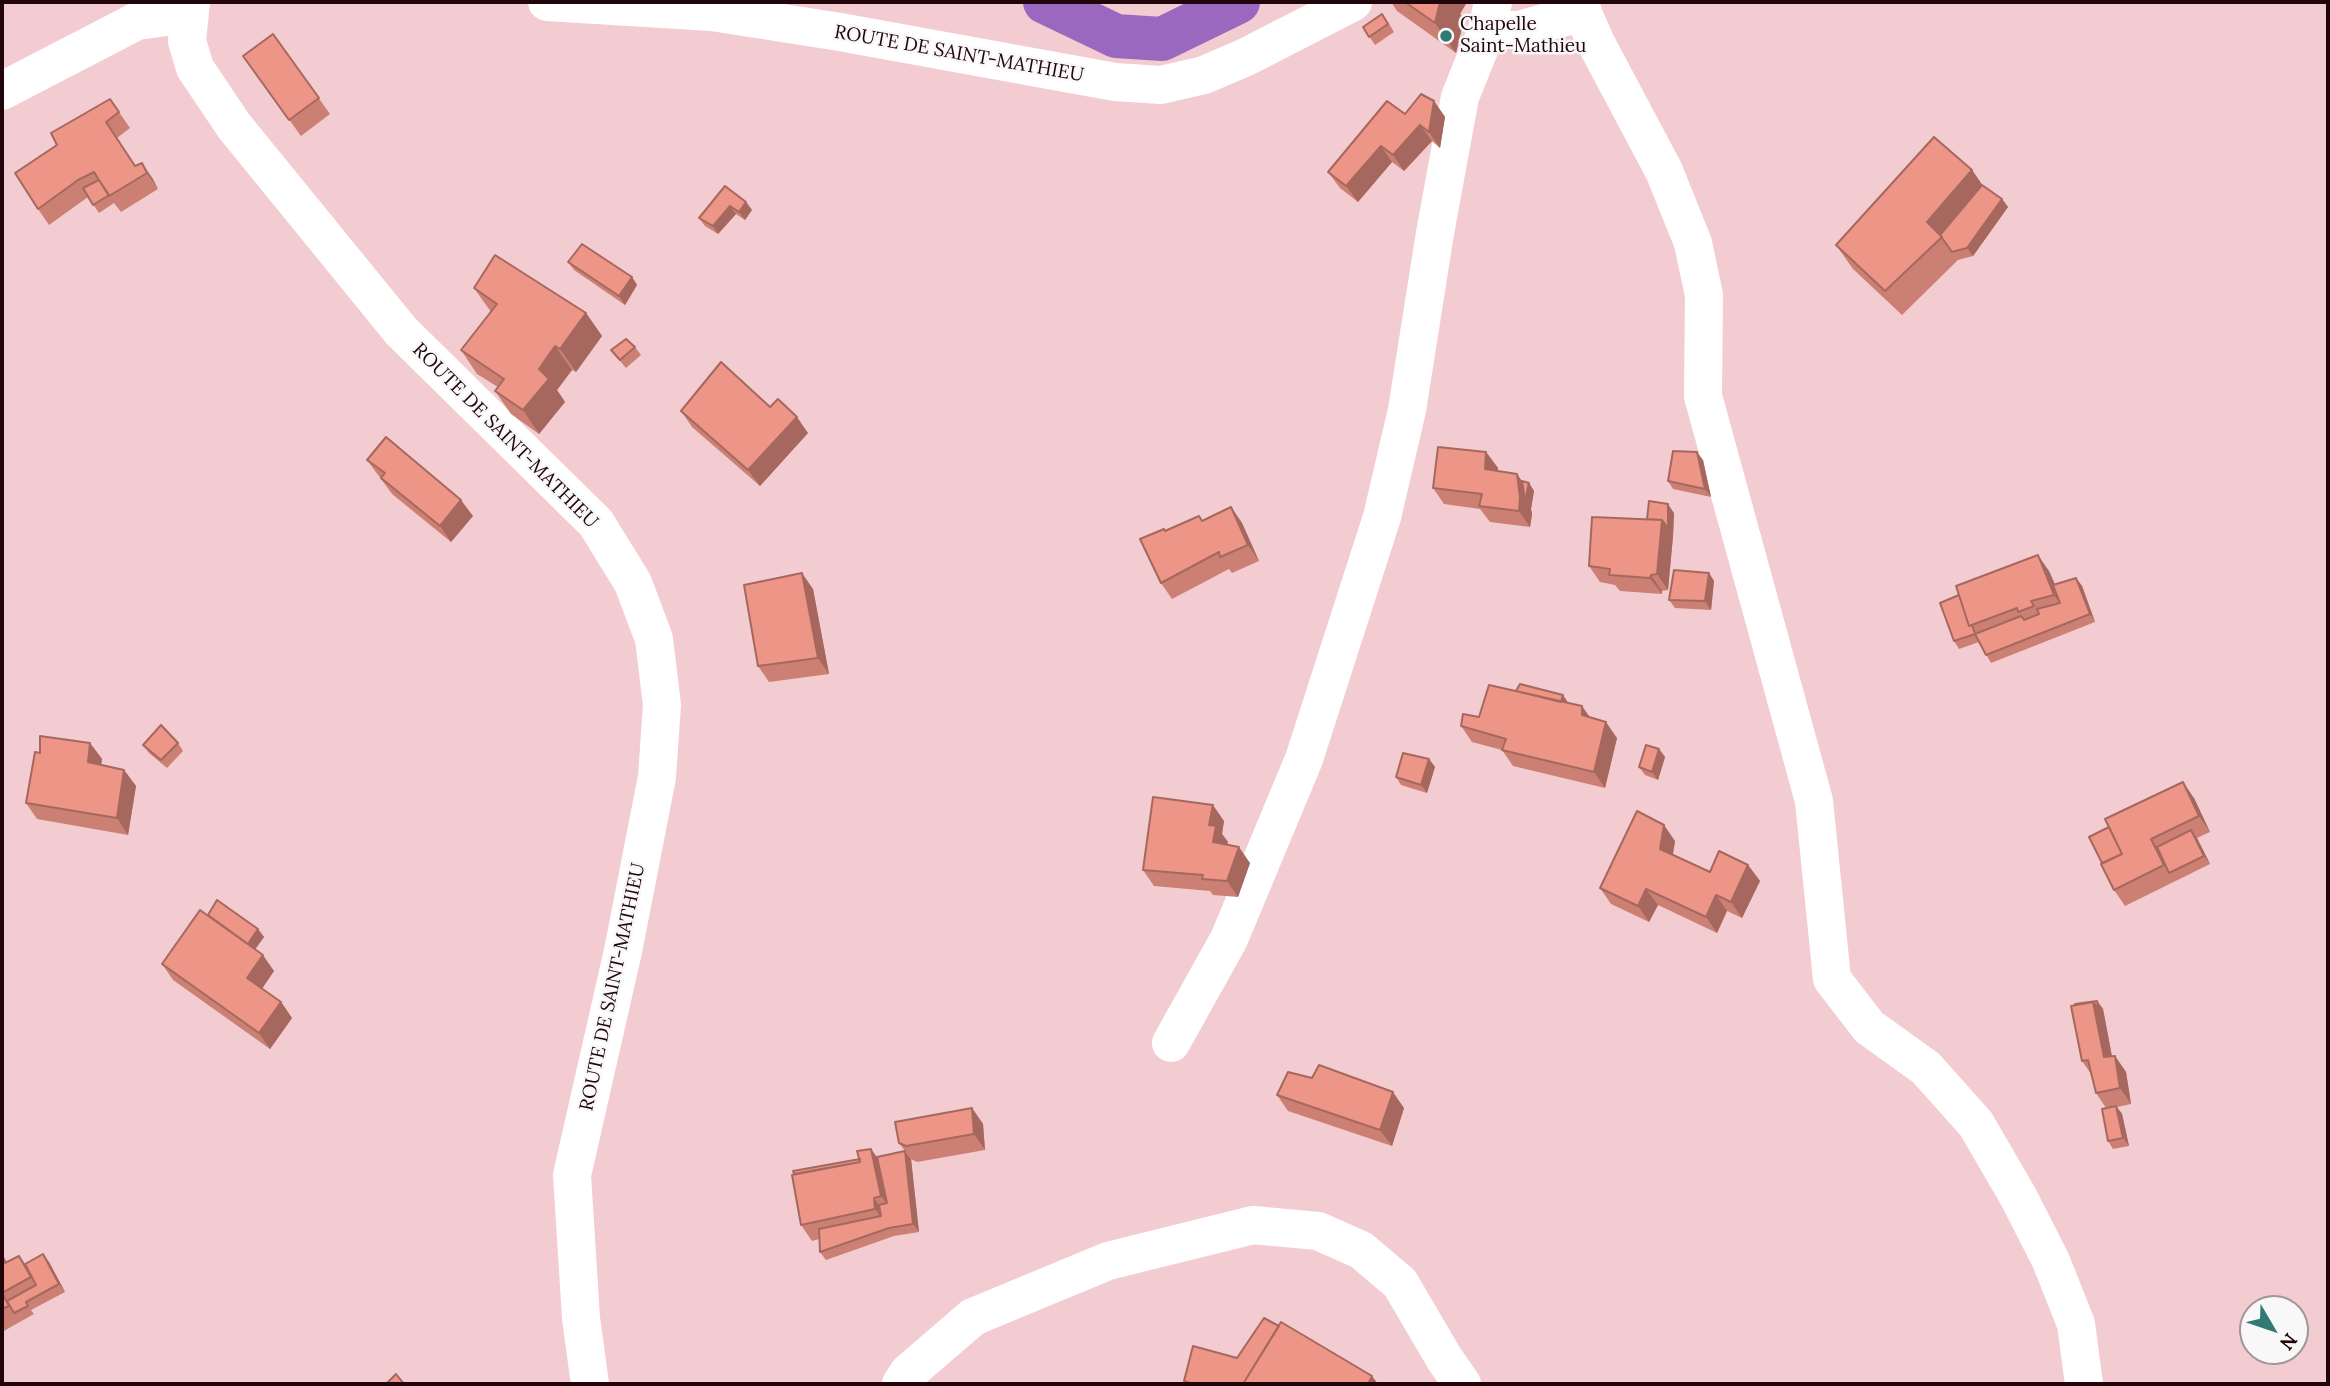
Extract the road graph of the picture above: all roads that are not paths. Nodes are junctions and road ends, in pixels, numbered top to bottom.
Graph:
1 (547, 2) edge
2 (1353, 2) edge
3 (1581, 7) edge
4 (190, 8) edge
5 (1490, 16) edge
6 (2, 90) edge
7 (1171, 1043) dead end
8 (590, 1384) edge
9 (901, 1384) edge
10 (1462, 1384) edge
11 (2084, 1384) edge

1 - 2 street, ROUTE DE SAINT-MATHIEU
3 - 5 street
3 - 11 street
4 - 6 street
4 - 8 street, ROUTE DE SAINT-MATHIEU
5 - 7 street
9 - 10 street

